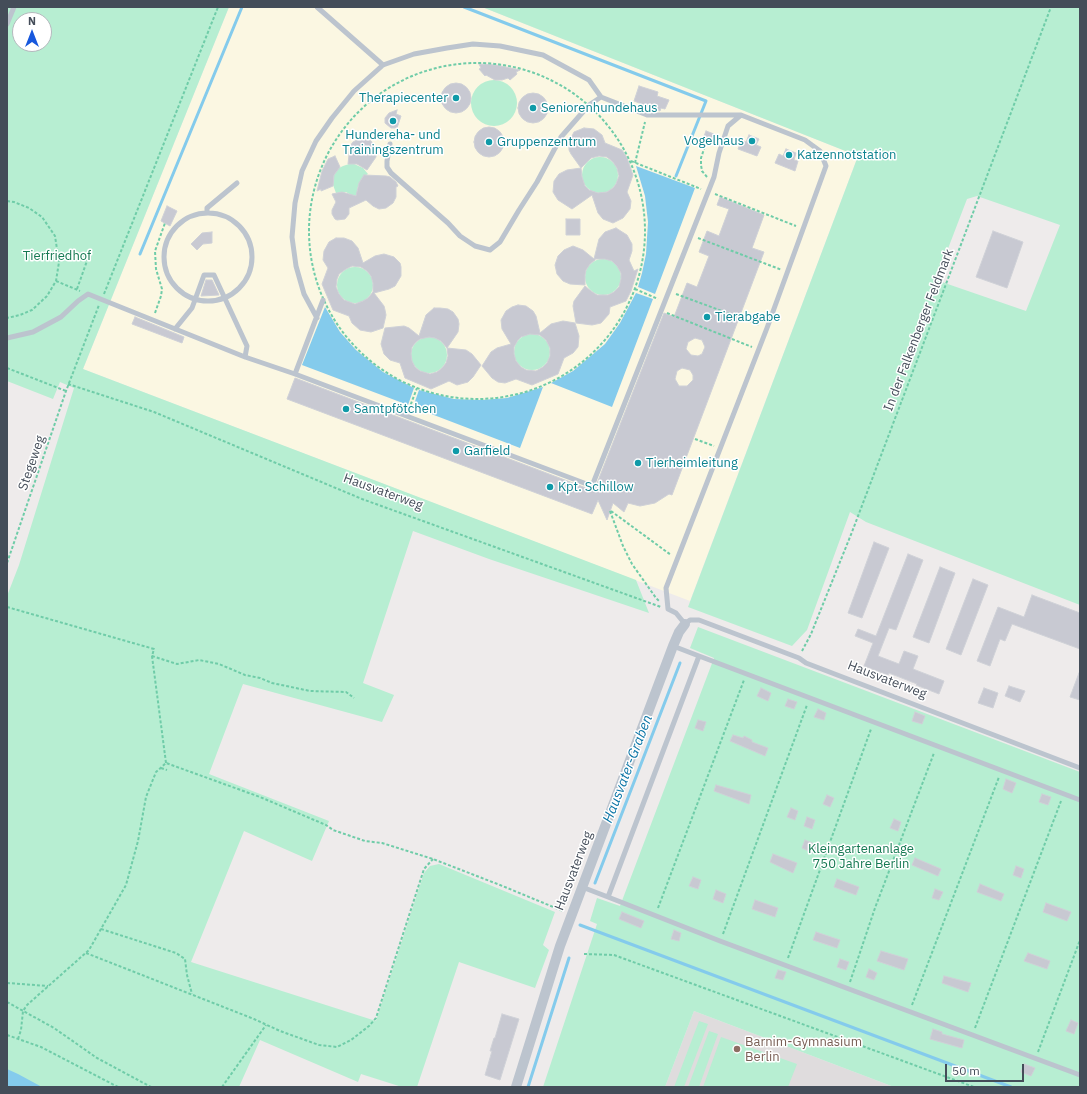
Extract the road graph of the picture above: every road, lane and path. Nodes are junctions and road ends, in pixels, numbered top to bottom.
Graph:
1 (14, 7) edge
2 (218, 7) edge
3 (317, 7) edge
4 (1051, 7) edge
5 (7, 24) edge
6 (383, 65) junction
7 (602, 97) junction
8 (589, 105) junction
9 (647, 115) junction
10 (741, 115) junction
11 (707, 140) dead end
12 (390, 144) dead end
13 (631, 162) junction
14 (635, 163) junction
15 (713, 181) junction
16 (237, 183) dead end
17 (709, 192) junction
18 (7, 201) edge
19 (208, 213) junction
20 (165, 223) dead end
21 (803, 229) junction
22 (691, 236) junction
23 (88, 258) dead end
24 (787, 272) junction
25 (56, 281) junction
26 (77, 289) junction
27 (635, 289) junction
28 (669, 291) junction
29 (88, 294) junction
30 (224, 297) junction
31 (102, 299) junction
32 (195, 299) junction
33 (323, 300) junction
34 (664, 302) junction
35 (661, 311) junction
36 (7, 318) edge
37 (317, 318) junction
38 (152, 321) junction
39 (767, 328) junction
40 (175, 329) junction
41 (7, 338) edge
42 (759, 349) junction
43 (245, 357) junction
44 (7, 368) edge
45 (295, 374) junction
46 (68, 384) junction
47 (417, 388) junction
48 (66, 391) junction
49 (406, 417) junction
50 (695, 439) dead end
51 (721, 448) junction
52 (678, 558) junction
53 (7, 563) edge
54 (7, 607) edge
55 (668, 609) junction
56 (685, 624) junction
57 (674, 646) junction
58 (152, 656) junction
59 (699, 656) junction
60 (799, 658) junction
61 (747, 674) junction
62 (354, 698) dead end
63 (810, 698) junction
64 (873, 722) junction
65 (937, 747) junction
66 (166, 763) junction
67 (161, 768) junction
68 (1080, 768) edge
69 (167, 770) dead end
70 (1001, 770) junction
71 (1064, 794) junction
72 (1080, 800) edge
73 (433, 859) junction
74 (582, 887) junction
75 (608, 897) junction
76 (572, 914) junction
77 (656, 915) junction
78 (101, 929) junction
79 (1080, 940) edge
80 (720, 941) junction
81 (86, 953) junction
82 (584, 954) dead end
83 (785, 965) junction
84 (7, 983) edge
85 (48, 986) junction
86 (847, 988) junction
87 (192, 994) junction
88 (7, 1002) edge
89 (23, 1011) junction
90 (909, 1011) junction
91 (266, 1025) junction
92 (972, 1035) junction
93 (7, 1036) edge
94 (18, 1039) junction
95 (1035, 1058) junction
96 (1080, 1075) edge
97 (118, 1087) edge
98 (151, 1087) edge
99 (222, 1087) edge
100 (516, 1087) edge
101 (974, 1087) edge

1 - 5 lane
2 - 31 path, Stegeweg
3 - 6 lane
4 - 60 path, In der Falkenberger Feldmark
6 - 7 lane
6 - 37 lane
7 - 8 lane
7 - 9 lane
8 - 12 lane
8 - 13 path
8 - 33 path
9 - 10 lane
9 - 14 path
10 - 15 lane
10 - 21 lane
11 - 15 path
13 - 14 path
13 - 27 path
14 - 17 path
15 - 17 lane
16 - 19 lane
17 - 21 path
17 - 22 lane
18 - 25 path
19 - 30 lane
19 - 32 lane
20 - 38 path
21 - 24 lane
22 - 24 path
22 - 28 lane
23 - 26 path
24 - 39 lane
25 - 26 path
25 - 36 path
26 - 29 path
27 - 34 path
27 - 47 path
28 - 34 lane
28 - 39 path
29 - 31 lane
29 - 41 lane
30 - 32 lane
30 - 32 lane
30 - 43 lane
31 - 38 lane
31 - 46 path, Stegeweg
32 - 40 lane
33 - 37 lane
33 - 47 path
34 - 35 lane
35 - 42 path
35 - 49 lane
37 - 45 lane
38 - 40 lane
39 - 42 lane
40 - 43 lane
42 - 51 lane
43 - 45 lane
44 - 48 path
45 - 49 lane
46 - 48 path, Stegeweg
46 - 55 path, Hausvaterweg
47 - 49 path
48 - 53 path, Stegeweg
50 - 51 path
51 - 52 lane
52 - 55 lane
52 - 55 path
54 - 58 path
55 - 56 lane
56 - 57 street, Hausvaterweg
56 - 60 lane, Hausvaterweg
57 - 59 lane
57 - 74 street, Hausvaterweg
58 - 62 path
58 - 66 path
59 - 61 lane
59 - 75 lane
60 - 68 lane, Hausvaterweg
61 - 63 lane
61 - 77 path
63 - 64 lane
63 - 80 path
64 - 65 lane
64 - 83 path
65 - 70 lane
65 - 86 path
66 - 67 path
66 - 73 path
67 - 69 path
67 - 78 path
70 - 71 lane
70 - 90 path
71 - 72 lane
71 - 92 path
73 - 76 path
73 - 91 path
74 - 75 lane
74 - 76 street, Hausvaterweg
75 - 77 lane
76 - 100 street, Hausvaterweg
77 - 80 lane
78 - 81 path
78 - 87 path
79 - 95 path
80 - 83 lane
81 - 85 path
81 - 87 path
82 - 101 path
83 - 86 lane
84 - 85 path
85 - 89 path
86 - 90 lane
87 - 91 path
88 - 89 path
89 - 94 path
89 - 98 path
90 - 92 lane
91 - 99 path
92 - 95 lane
93 - 94 path
94 - 97 path
95 - 96 lane

